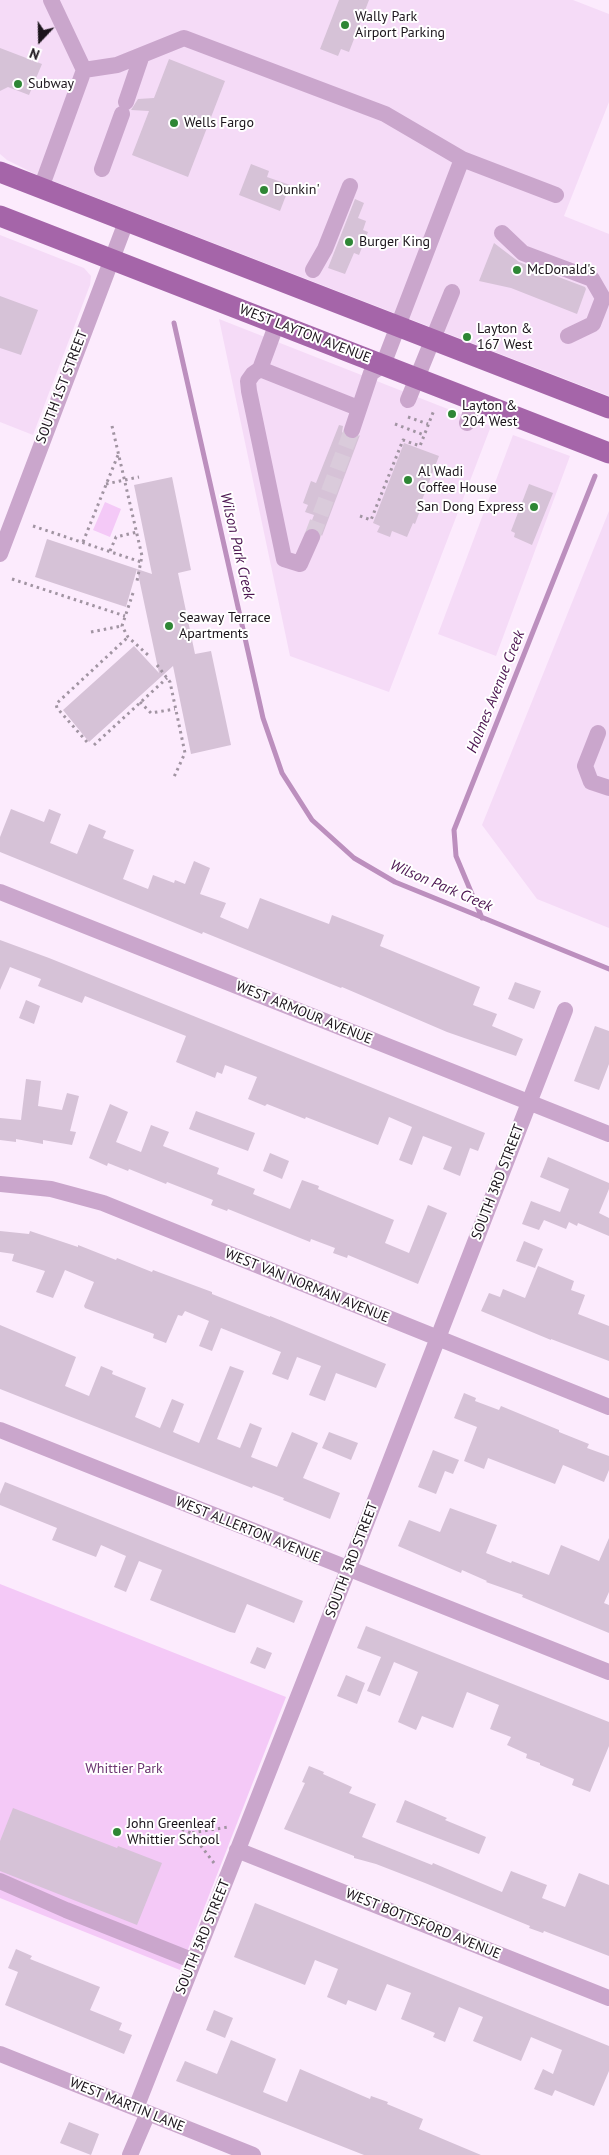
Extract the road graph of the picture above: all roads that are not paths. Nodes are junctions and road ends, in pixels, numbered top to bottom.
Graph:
1 (51, 0) edge
2 (142, 55) junction
3 (84, 70) junction
4 (462, 159) junction
5 (102, 169) dead end
6 (1, 172) edge
7 (350, 186) dead end
8 (41, 188) junction
9 (556, 195) dead end
10 (0, 216) edge
11 (126, 222) junction
12 (502, 233) dead end
13 (111, 258) junction
14 (313, 270) dead end
15 (592, 280) junction
16 (452, 292) dead end
17 (609, 296) edge
18 (609, 312) edge
19 (277, 323) junction
20 (398, 327) junction
21 (432, 340) junction
22 (384, 364) junction
23 (260, 369) junction
24 (417, 377) junction
25 (475, 400) junction
26 (358, 408) junction
27 (407, 408) road end
28 (609, 408) edge
29 (466, 423) dead end
30 (352, 430) tunnel mouth
31 (609, 452) edge
32 (312, 537) tunnel mouth
33 (1, 547) edge
34 (598, 733) dead end
35 (609, 788) edge
36 (0, 892) edge
37 (565, 1010) dead end
38 (528, 1103) junction
39 (609, 1134) edge
40 (0, 1184) edge
41 (437, 1339) junction
42 (609, 1407) edge
43 (0, 1430) edge
44 (348, 1570) junction
45 (609, 1672) edge
46 (237, 1850) junction
47 (0, 1881) edge
48 (194, 1961) junction
49 (609, 1998) edge
50 (0, 2054) edge
51 (142, 2111) junction
52 (130, 2155) edge
53 (254, 2155) edge

1 - 3 street
2 - 3 street
2 - 4 street
2 - 5 street
3 - 8 street
4 - 9 street
4 - 20 street
6 - 8 main road
7 - 14 street
8 - 11 main road
10 - 13 main road, WEST LAYTON AVENUE
11 - 13 street, SOUTH 1ST STREET
11 - 20 main road
12 - 15 street
13 - 19 main road, WEST LAYTON AVENUE
13 - 33 street, SOUTH 1ST STREET
15 - 17 street
15 - 18 street
16 - 21 street
19 - 22 main road, WEST LAYTON AVENUE
19 - 23 street
20 - 21 main road
20 - 22 street
21 - 24 street
21 - 28 main road
22 - 24 main road, WEST LAYTON AVENUE
22 - 26 street
23 - 26 street
23 - 32 street
24 - 25 main road, WEST LAYTON AVENUE
24 - 27 street
25 - 29 street
25 - 31 main road, WEST LAYTON AVENUE
26 - 30 street
34 - 35 street
36 - 38 street, WEST ARMOUR AVENUE
37 - 38 street, SOUTH 3RD STREET
38 - 39 street, WEST ARMOUR AVENUE
38 - 41 street, SOUTH 3RD STREET
40 - 41 street, WEST VAN NORMAN AVENUE
41 - 42 street, WEST VAN NORMAN AVENUE
41 - 44 street, SOUTH 3RD STREET
43 - 44 street, WEST ALLERTON AVENUE
44 - 45 street, WEST ALLERTON AVENUE
44 - 46 street, SOUTH 3RD STREET
46 - 48 street, SOUTH 3RD STREET
46 - 49 street, WEST BOTTSFORD AVENUE
47 - 48 street
48 - 51 street, SOUTH 3RD STREET
50 - 51 street, WEST MARTIN LANE
51 - 52 street, SOUTH 3RD STREET
51 - 53 street, WEST MARTIN LANE

